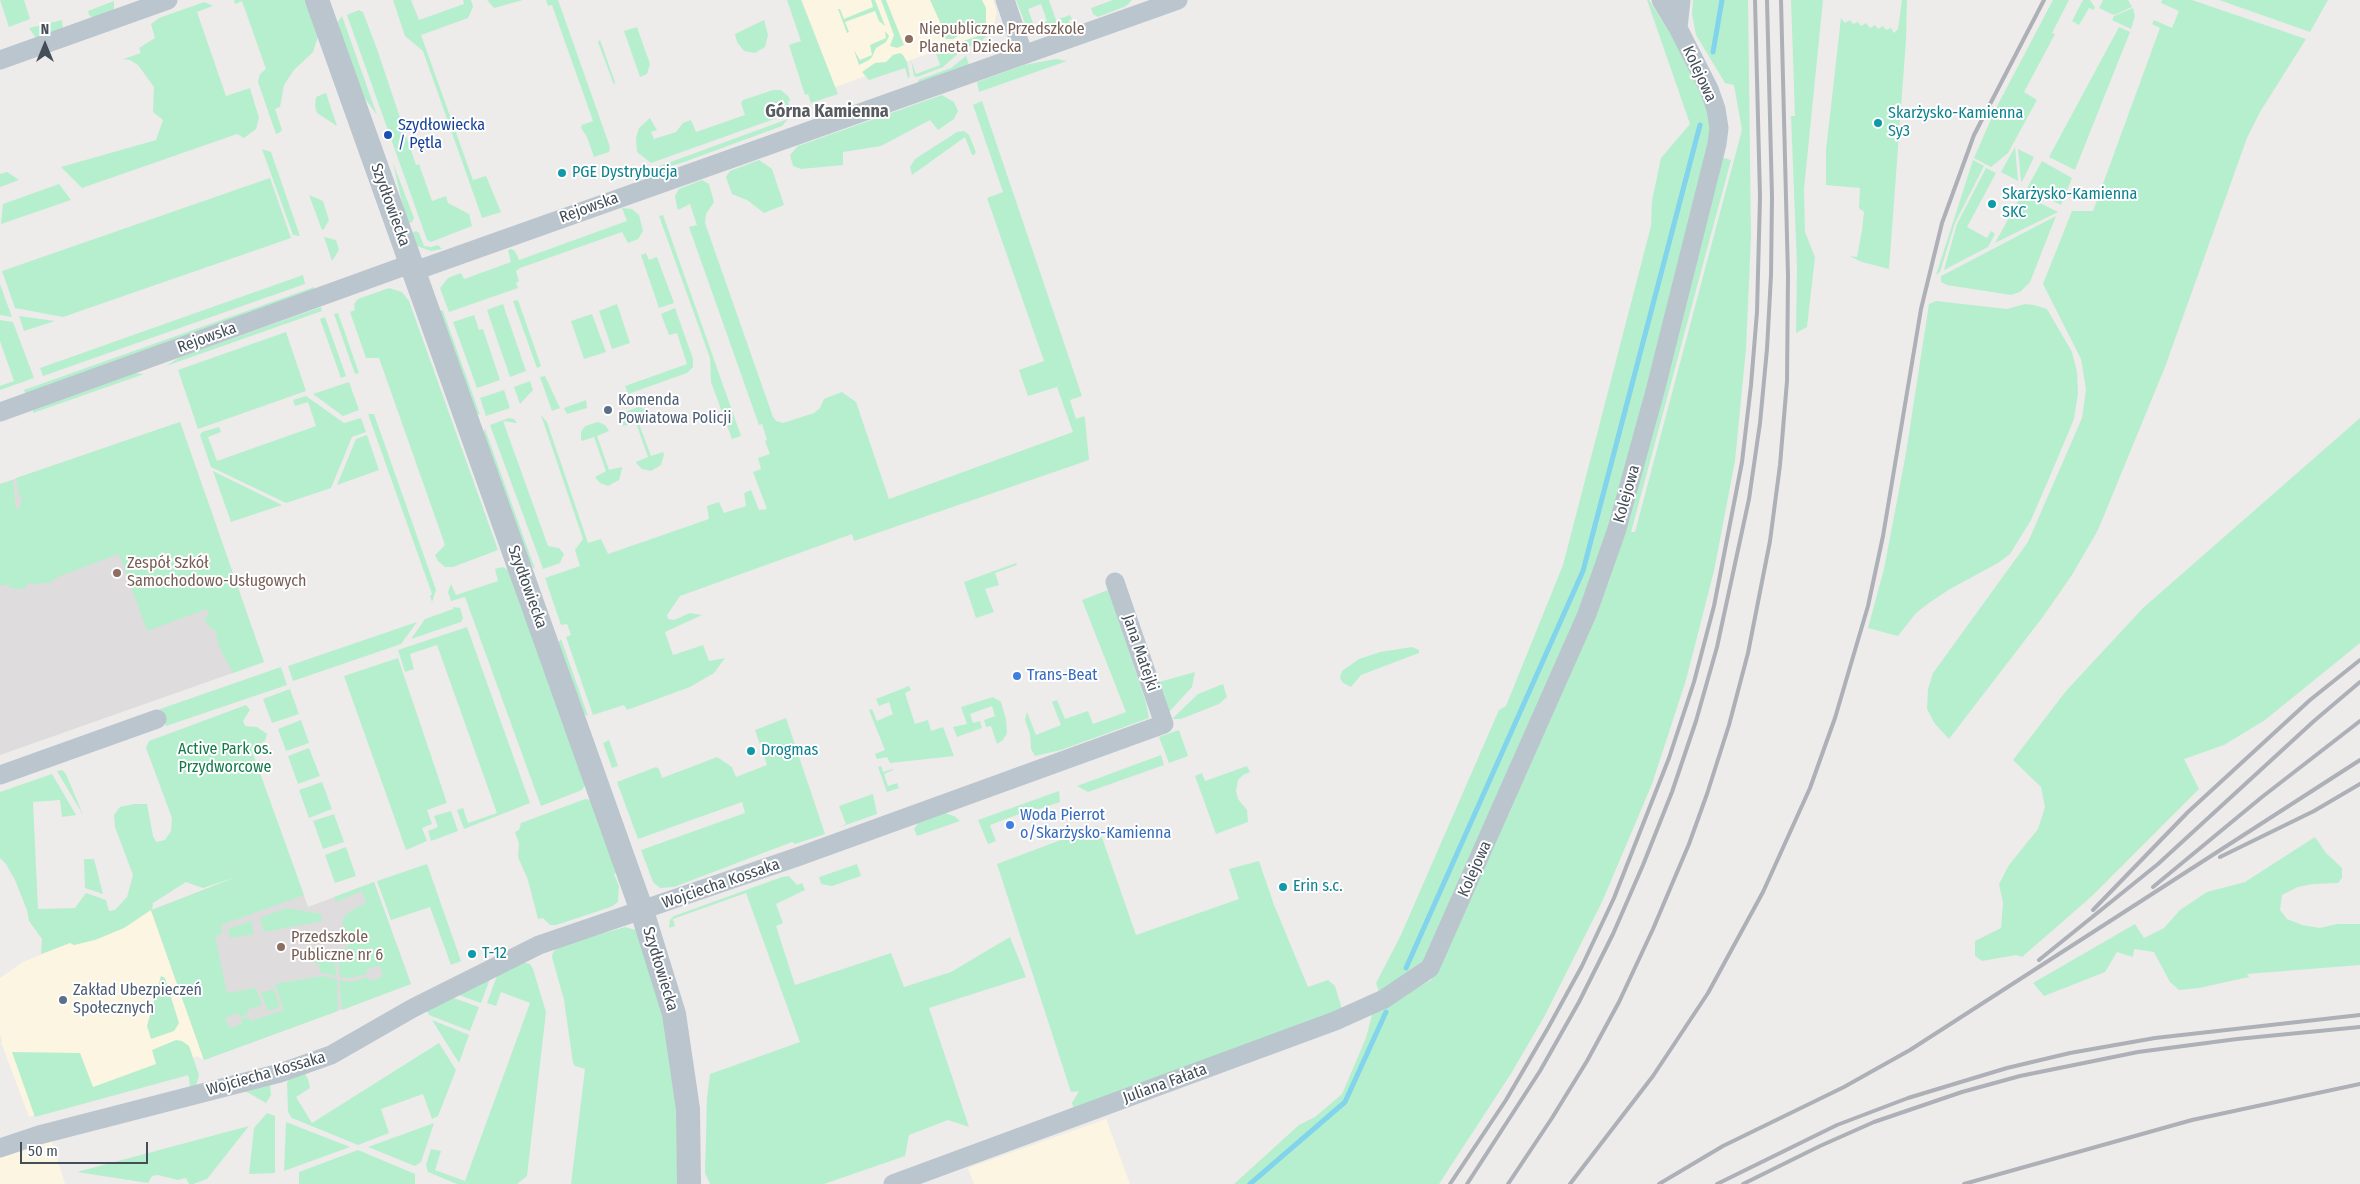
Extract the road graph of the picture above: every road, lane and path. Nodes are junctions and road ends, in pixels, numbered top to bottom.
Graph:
1 (168, 0) edge
2 (317, 0) edge
3 (1005, 0) edge
4 (1178, 0) edge
5 (1661, 0) edge
6 (1681, 0) edge
7 (1678, 28) junction
8 (1023, 53) junction
9 (0, 60) edge
10 (412, 267) junction
11 (0, 412) edge
12 (1115, 582) dead end
13 (157, 719) dead end
14 (1164, 724) joint
15 (0, 775) edge
16 (642, 911) junction
17 (1430, 968) joint
18 (0, 1148) edge
19 (689, 1184) edge
20 (893, 1184) edge

1 - 9 street
2 - 10 street, Szydłowiecka
3 - 8 street
4 - 8 street, Rejowska
5 - 7 street
6 - 7 street, Kolejowa
7 - 17 street, Kolejowa
8 - 10 street, Rejowska
10 - 11 street, Rejowska
10 - 16 street, Szydłowiecka
12 - 14 street, Jana Matejki
13 - 15 street
14 - 16 street, Wojciecha Kossaka
16 - 18 street, Wojciecha Kossaka
16 - 19 street, Szydłowiecka
17 - 20 street, Juliana Fałata

